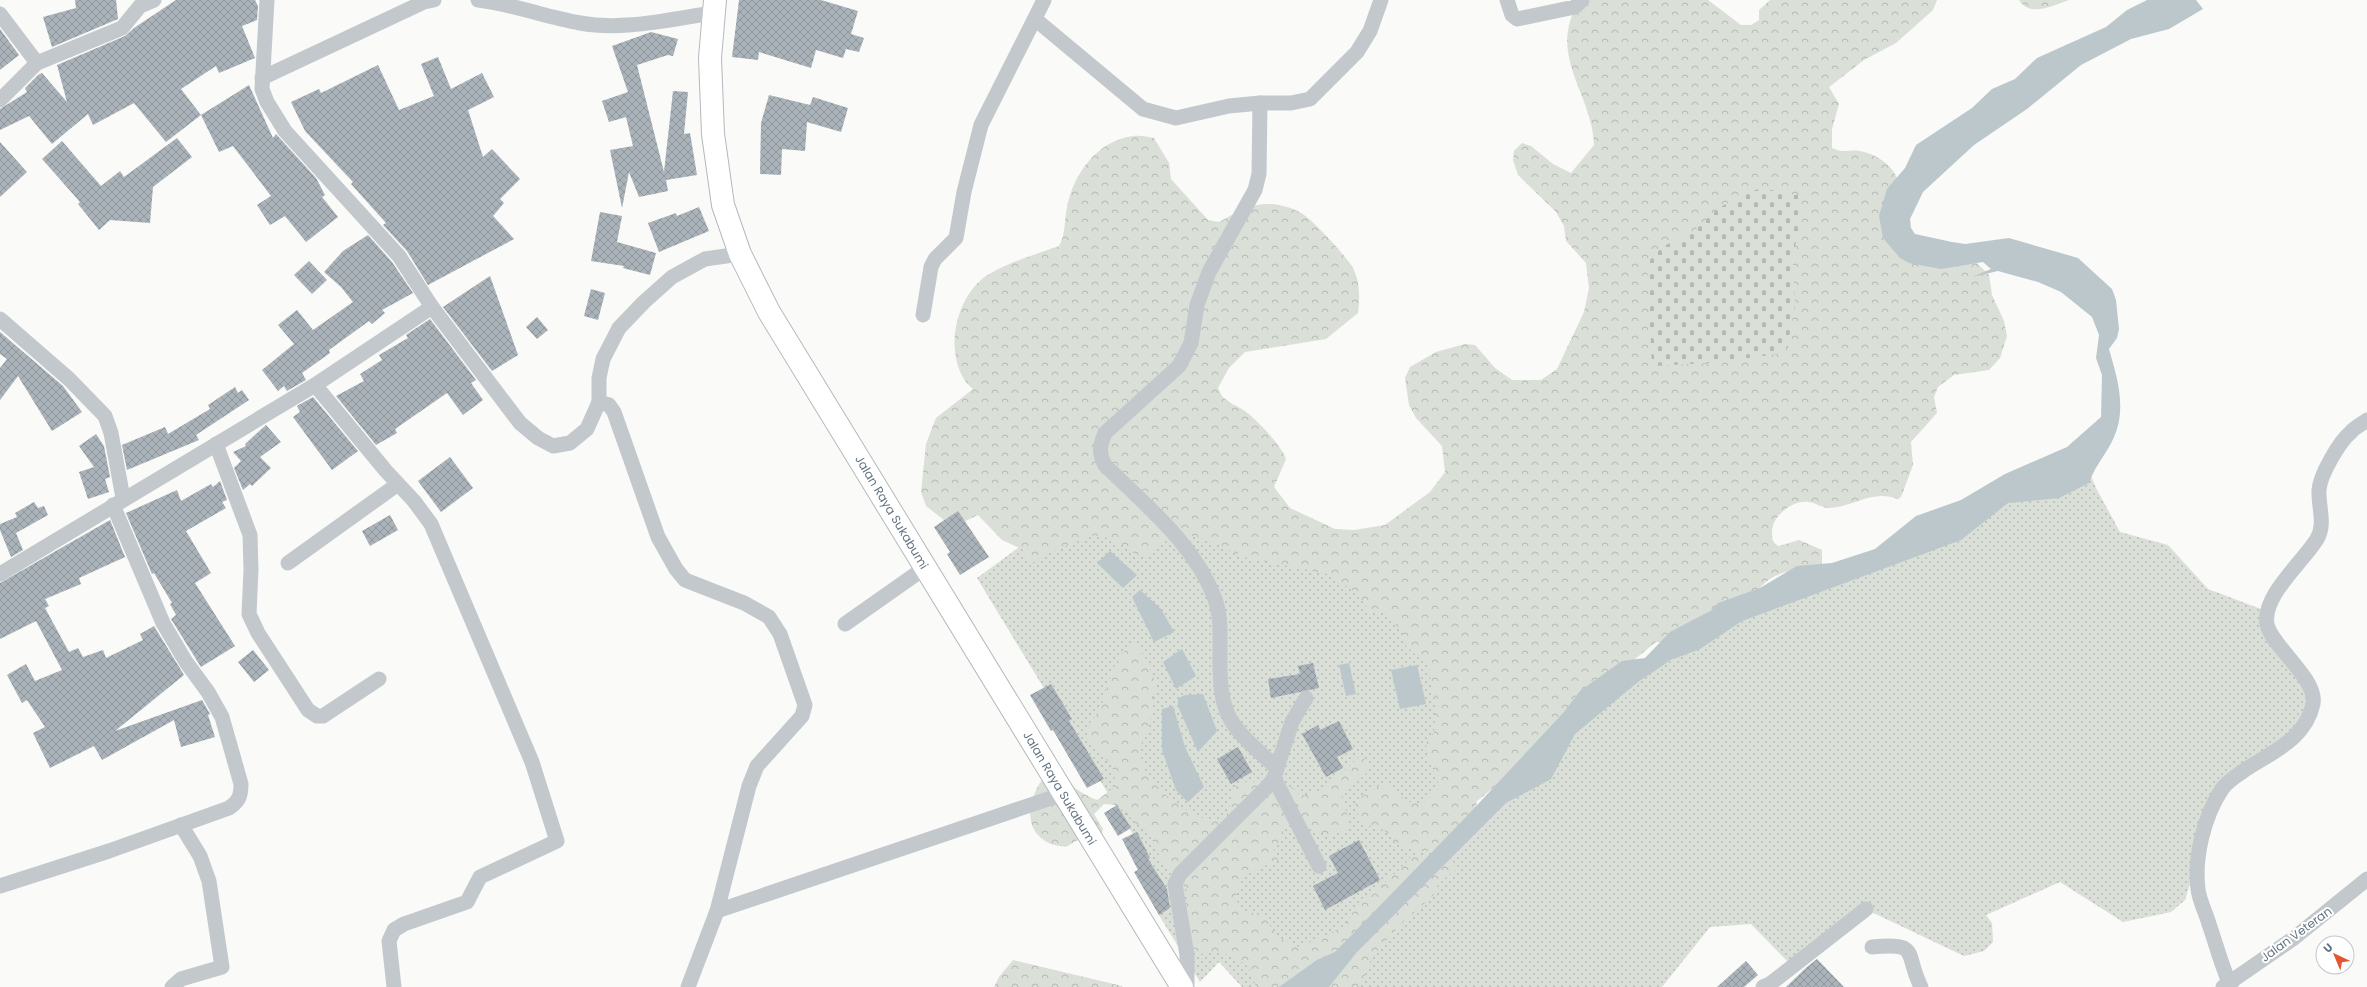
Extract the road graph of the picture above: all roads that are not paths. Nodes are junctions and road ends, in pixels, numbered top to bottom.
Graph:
1 (154, 0) edge
2 (267, 0) edge
3 (434, 0) edge
4 (478, 0) edge
5 (1044, 0) edge
6 (1381, 0) edge
7 (1507, 0) edge
8 (1582, 0) edge
9 (138, 3) edge
10 (714, 6) edge
11 (0, 14) edge
12 (1036, 18) junction
13 (37, 63) junction
14 (262, 78) junction
15 (0, 100) edge
16 (1260, 102) junction
17 (740, 254) junction
18 (432, 307) junction
19 (923, 315) dead end
20 (0, 319) edge
21 (315, 385) junction
22 (599, 402) junction
23 (2367, 420) edge
24 (216, 444) junction
25 (398, 484) junction
26 (118, 502) junction
27 (288, 563) dead end
28 (926, 567) junction
29 (0, 574) edge
30 (845, 624) dead end
31 (379, 679) dead end
32 (1306, 698) dead end
33 (1276, 773) junction
34 (1064, 794) junction
35 (181, 825) junction
36 (1318, 866) dead end
37 (2367, 878) edge
38 (0, 886) edge
39 (1866, 909) dead end
40 (717, 911) junction
41 (1872, 947) dead end
42 (2228, 985) edge
43 (172, 987) edge
44 (394, 987) edge
45 (688, 987) edge
46 (1182, 987) edge
47 (1187, 987) edge
48 (1763, 987) edge
49 (1920, 987) edge

1 - 9 street
2 - 14 street
3 - 14 street
4 - 10 street
5 - 12 street
6 - 16 street
7 - 8 street
9 - 13 street
10 - 17 highway, Jalan Raya Sukabumi
11 - 13 street
12 - 16 street
12 - 19 street
13 - 15 street
14 - 18 street
16 - 33 street
17 - 22 street
17 - 28 highway, Jalan Raya Sukabumi
18 - 21 street
18 - 22 street
20 - 26 street
21 - 24 street
21 - 25 street
22 - 40 street
23 - 42 street
24 - 26 street
24 - 31 street
25 - 27 street
25 - 44 street
26 - 29 street
26 - 35 street
28 - 30 street
28 - 34 highway, Jalan Raya Sukabumi
32 - 33 street
33 - 36 street
33 - 47 street
34 - 40 street
34 - 46 highway, Jalan Raya Sukabumi
35 - 38 street
35 - 43 street
37 - 42 street, Jalan Veteran
39 - 48 street
40 - 45 street
41 - 49 street

